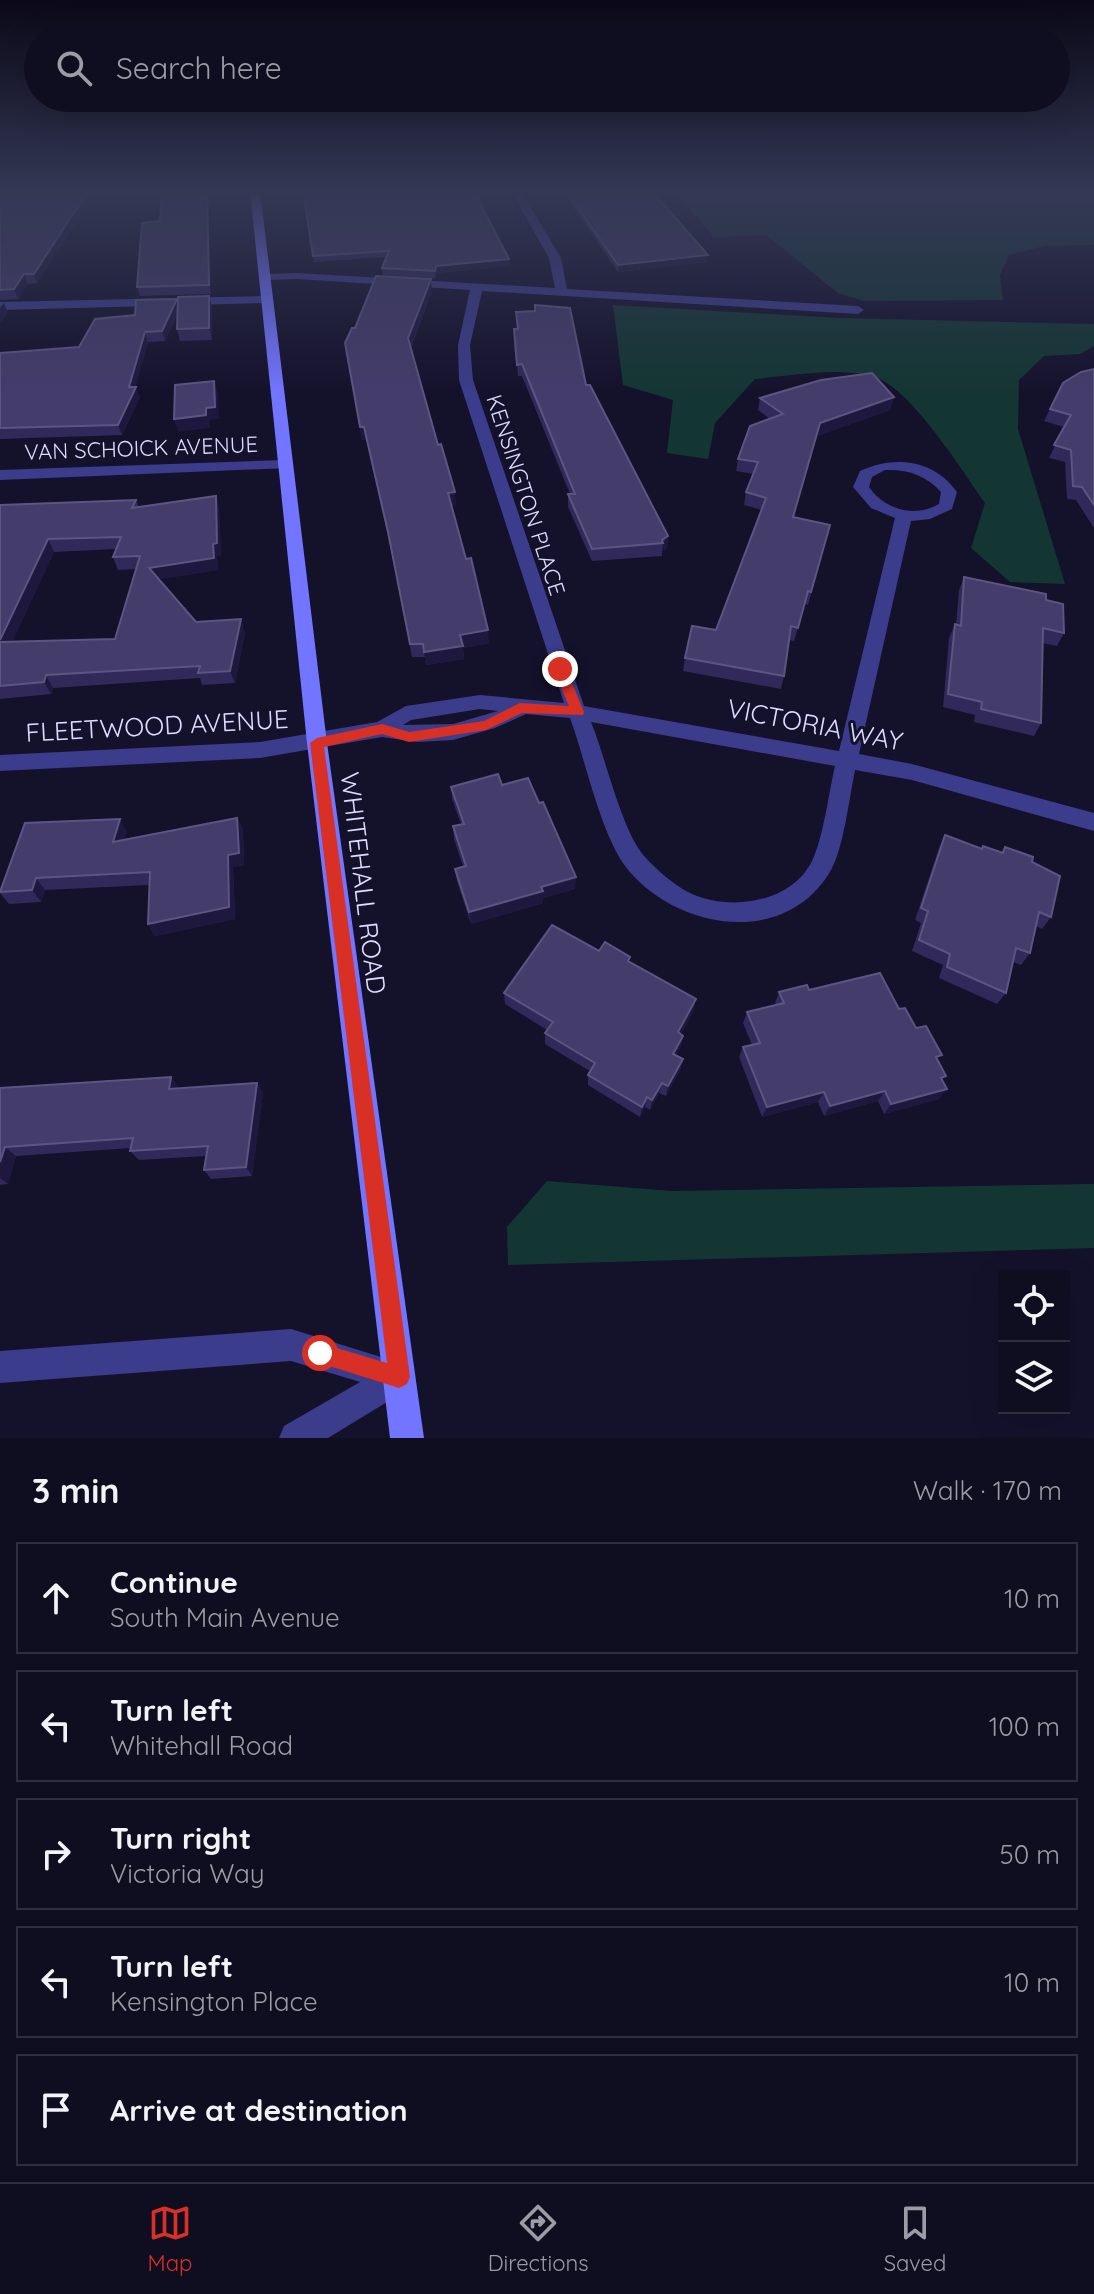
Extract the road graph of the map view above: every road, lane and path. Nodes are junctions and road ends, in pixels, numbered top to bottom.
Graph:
1 (262, 258) edge
2 (555, 258) edge
3 (477, 286) junction
4 (265, 288) junction
5 (562, 292) junction
6 (0, 306) edge
7 (858, 310) dead end
8 (284, 465) junction
9 (0, 475) edge
10 (904, 514) junction
11 (578, 712) junction
12 (317, 743) junction
13 (848, 759) junction
14 (0, 763) edge
15 (1094, 822) edge
16 (0, 1367) edge
17 (399, 1377) junction
18 (296, 1438) edge
19 (407, 1438) edge

1 - 4 street, WHITEHALL ROAD
2 - 5 street
3 - 4 street
3 - 5 street
3 - 11 street, KENSINGTON PLACE
4 - 6 street
4 - 8 street, WHITEHALL ROAD
5 - 7 street
8 - 9 street, VAN SCHOICK AVENUE
8 - 12 street, WHITEHALL ROAD
10 - 10 street
10 - 13 street, KENSINGTON PLACE
11 - 12 street, VICTORIA WAY
11 - 13 street, VICTORIA WAY
11 - 13 street, KENSINGTON PLACE
12 - 14 street, FLEETWOOD AVENUE
12 - 17 street, WHITEHALL ROAD
13 - 15 street, VICTORIA WAY
16 - 17 street
17 - 18 street
17 - 19 street, WHITEHALL ROAD

